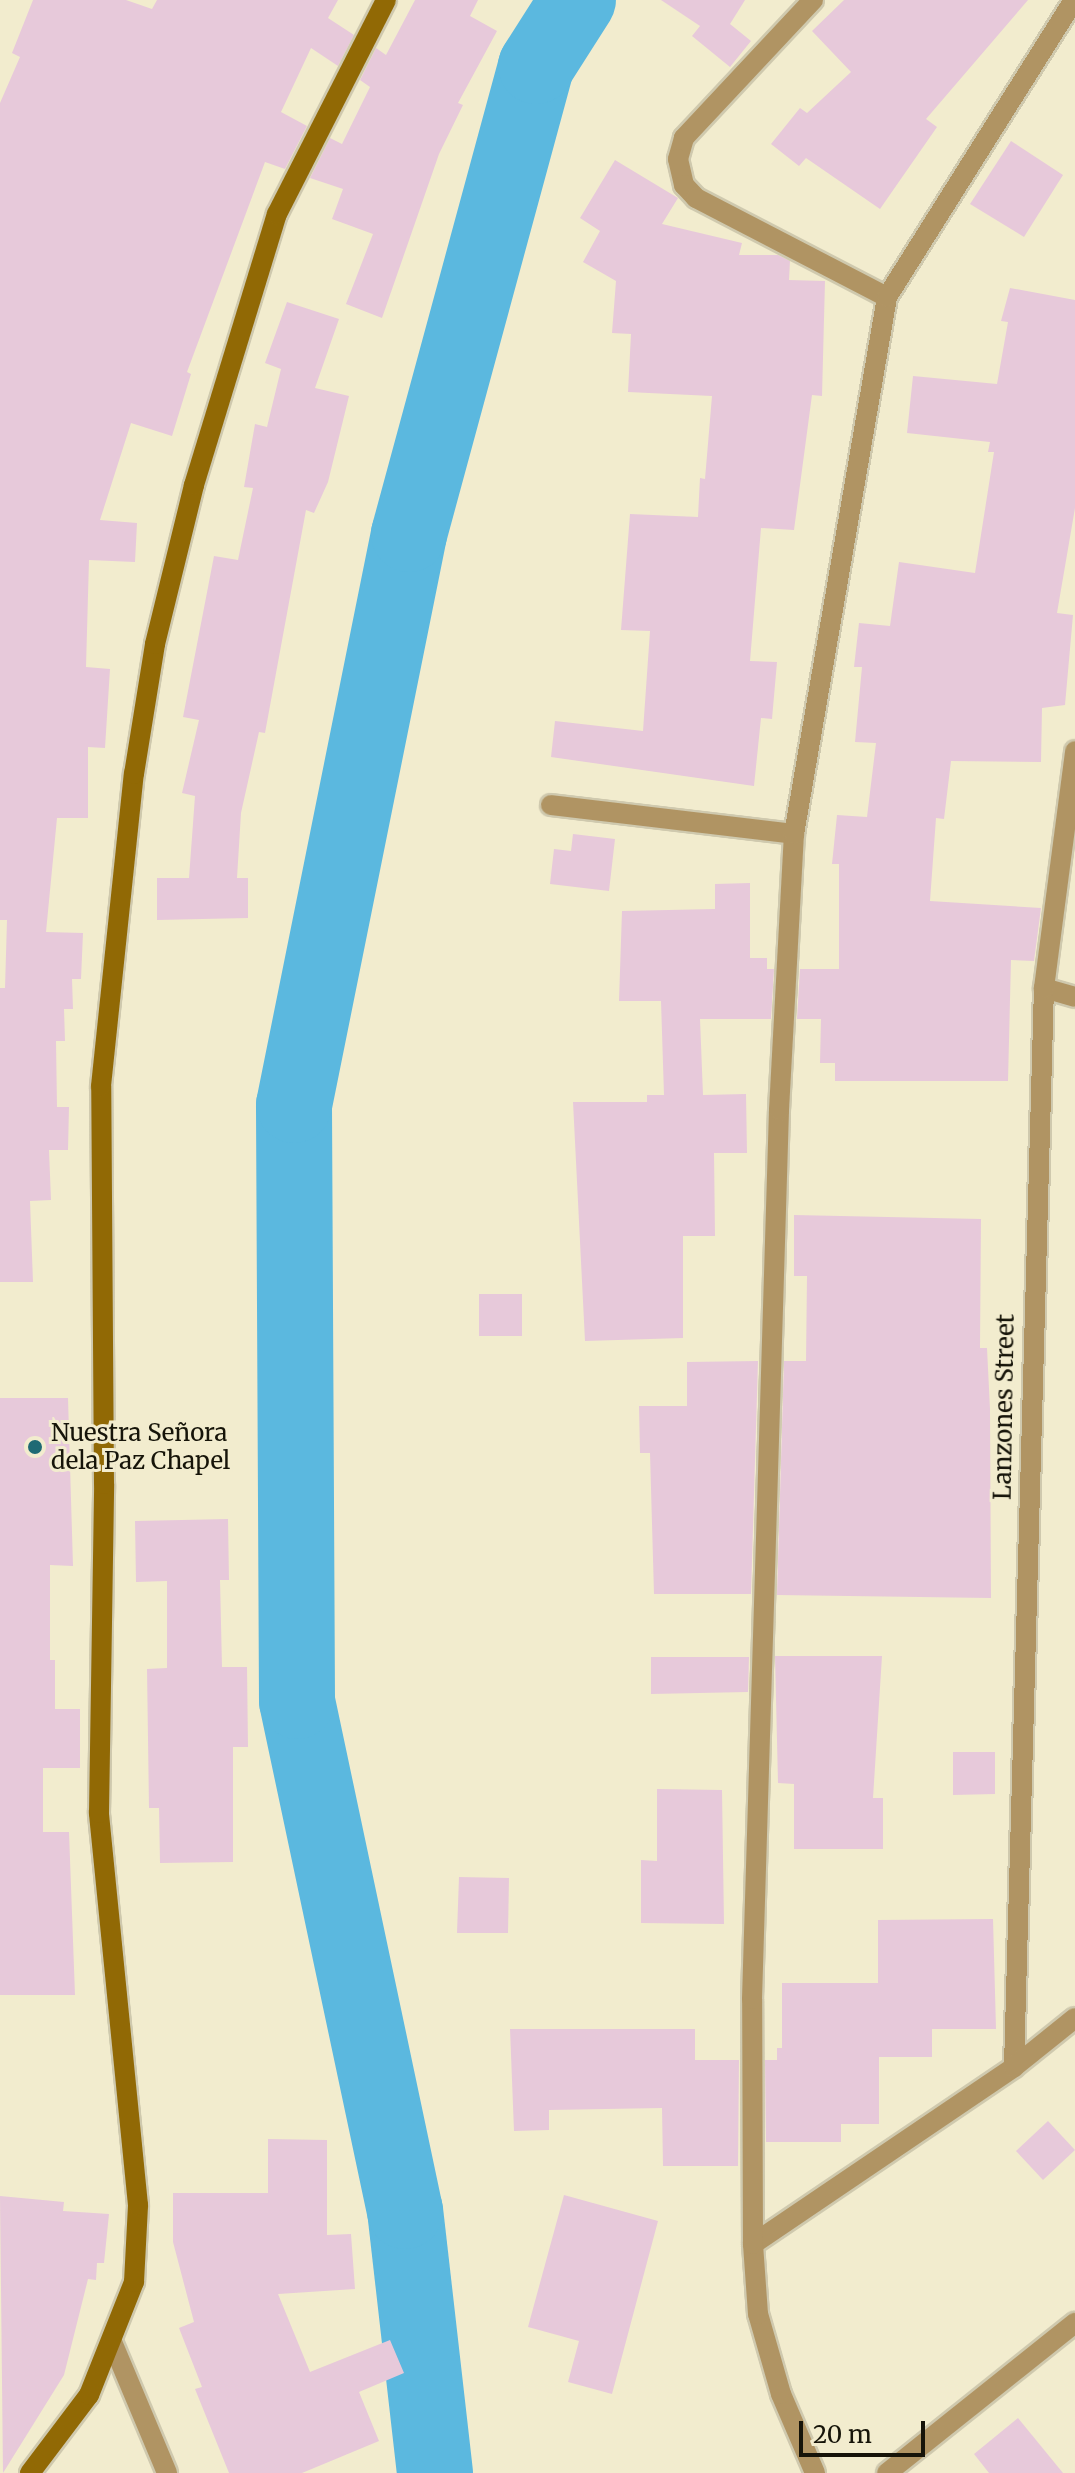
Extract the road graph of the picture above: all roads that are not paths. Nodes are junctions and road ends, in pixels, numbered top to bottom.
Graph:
1 (386, 0) edge
2 (813, 0) edge
3 (1074, 0) edge
4 (887, 297) junction
5 (1075, 751) edge
6 (551, 805) dead end
7 (794, 834) junction
8 (1044, 988) junction
9 (1075, 997) edge
10 (1075, 2018) edge
11 (1014, 2067) junction
12 (753, 2244) junction
13 (1075, 2323) edge
14 (112, 2342) junction
15 (30, 2473) edge
16 (167, 2473) edge
17 (815, 2473) edge
18 (887, 2473) edge

1 - 14 main road
2 - 4 street
3 - 4 street
4 - 7 street
5 - 8 street, Lanzones Street
6 - 7 street
7 - 12 street
8 - 9 street
8 - 11 street, Lanzones Street
10 - 11 street
11 - 12 street
12 - 17 street
13 - 18 street
14 - 15 main road
14 - 16 street

